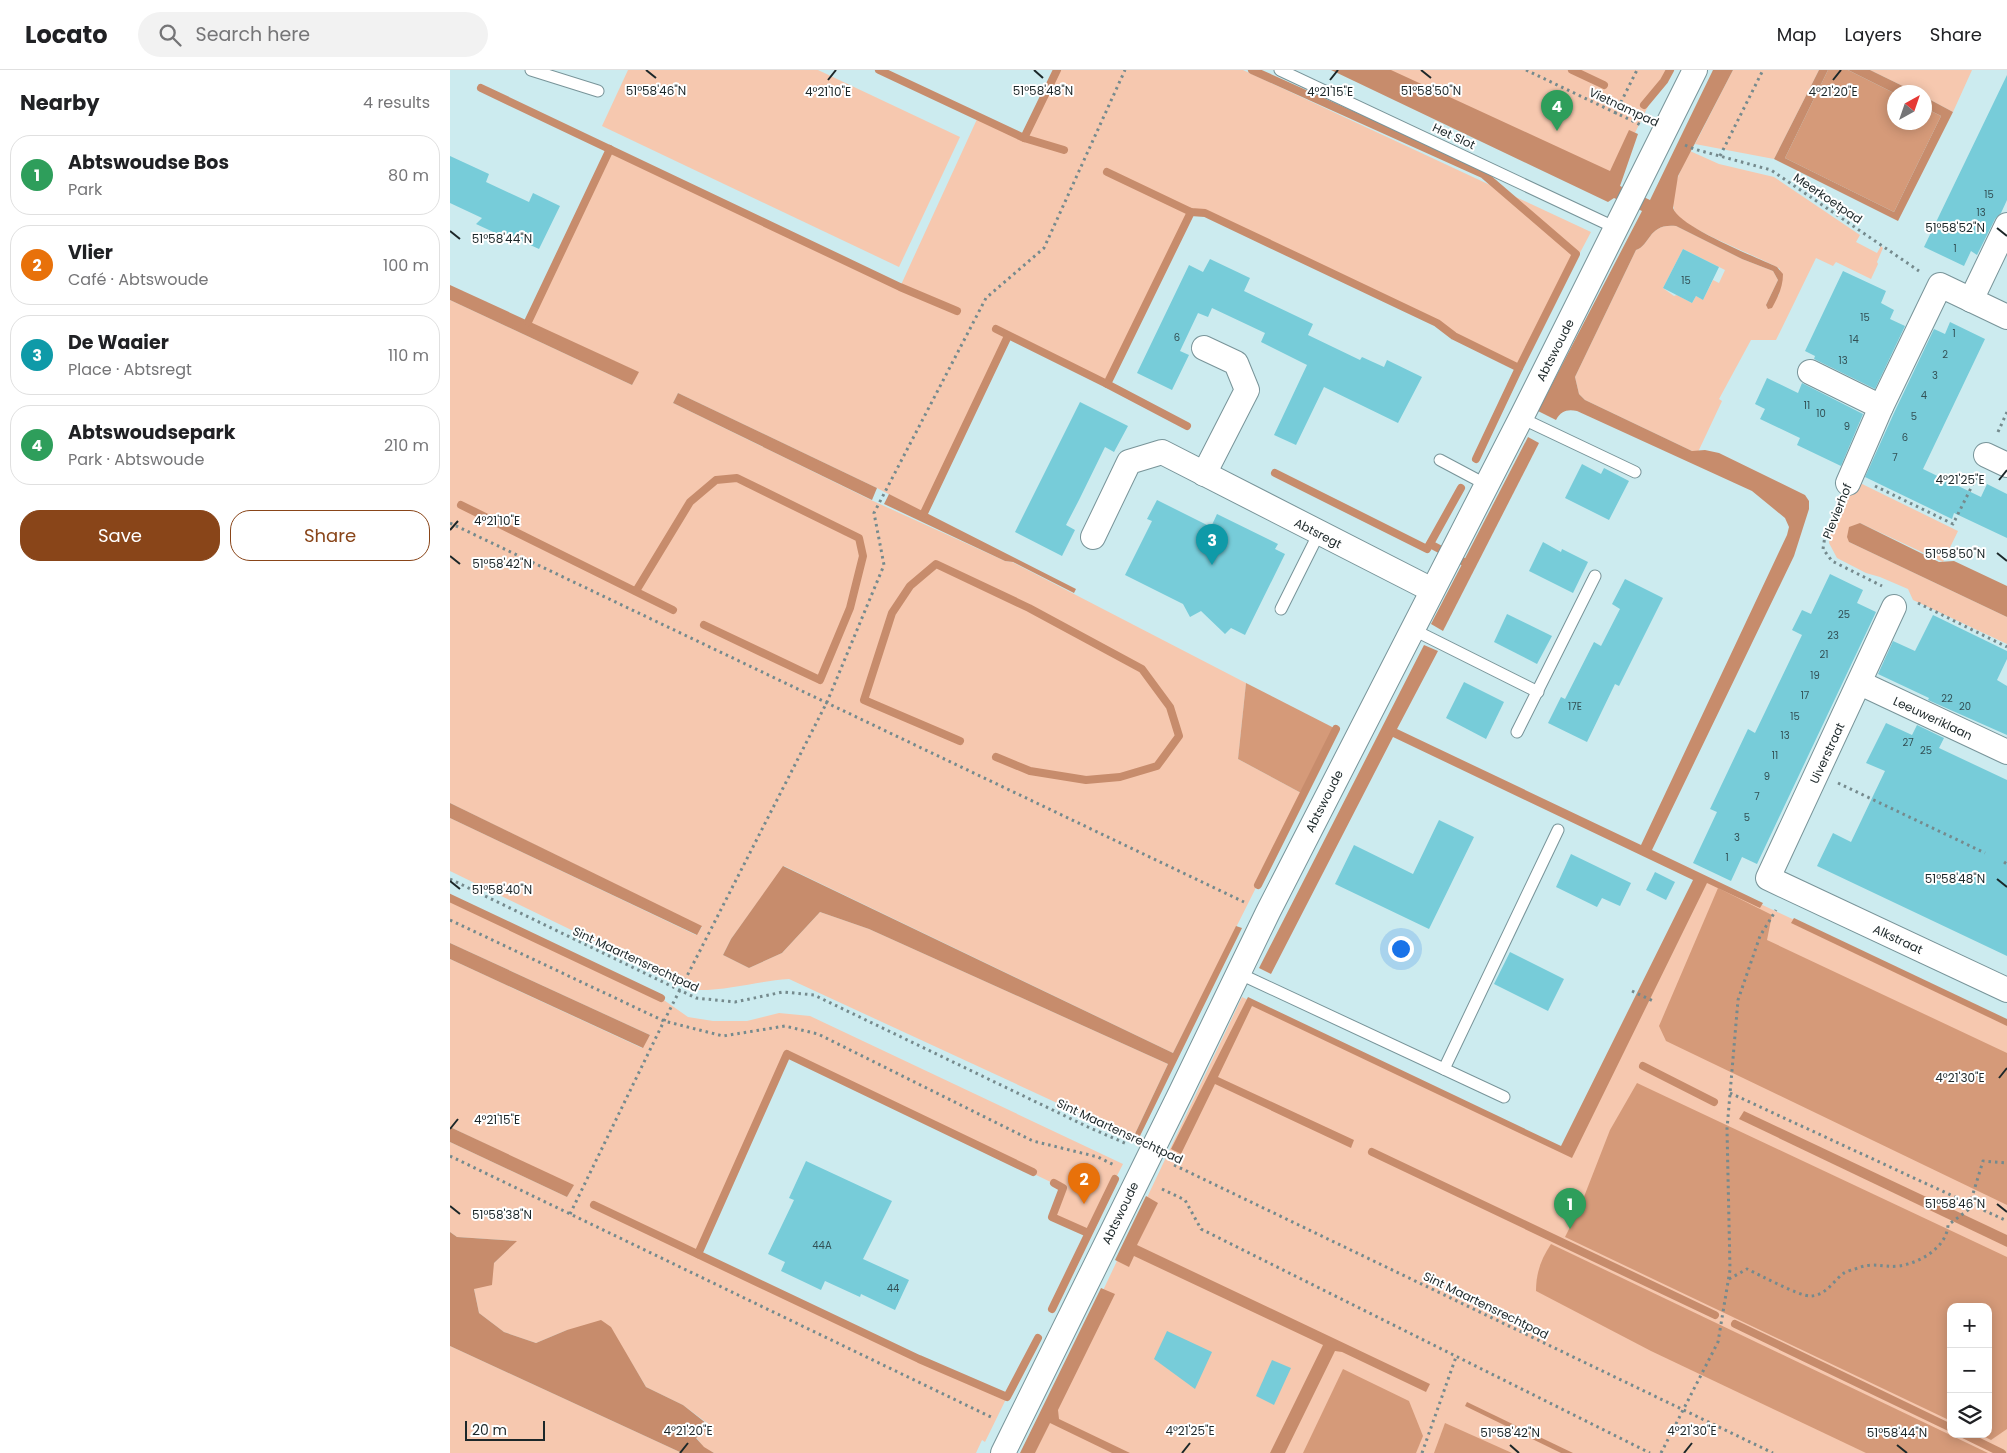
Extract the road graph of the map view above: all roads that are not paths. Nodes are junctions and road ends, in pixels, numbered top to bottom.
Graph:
1 (531, 70) edge
2 (1280, 70) edge
3 (1695, 70) edge
4 (598, 91) dead end
5 (1620, 219) junction
6 (2007, 226) edge
7 (1971, 300) junction
8 (2007, 317) edge
9 (1204, 348) dead end
10 (1810, 372) dead end
11 (1881, 407) junction
12 (1522, 418) junction
13 (1440, 460) dead end
14 (1635, 472) dead end
15 (1204, 474) junction
16 (1850, 479) road end
17 (1487, 486) junction
18 (1319, 533) junction
19 (1093, 537) dead end
20 (1595, 576) dead end
21 (1432, 590) junction
22 (1895, 600) road end
23 (1281, 609) dead end
24 (1412, 629) junction
25 (1860, 683) junction
26 (1538, 692) junction
27 (1518, 732) dead end
28 (2007, 752) edge
29 (1558, 830) dead end
30 (1788, 888) joint
31 (1238, 973) junction
32 (2007, 990) edge
33 (1444, 1069) junction
34 (1504, 1097) dead end
35 (1002, 1453) edge

1 - 4 lane
2 - 5 lane, Het Slot
3 - 5 street, Abtswoude
5 - 12 street, Abtswoude
6 - 7 street
7 - 8 street
7 - 11 street, Plevierhof
9 - 15 street
10 - 11 street
11 - 16 street, Plevierhof
12 - 14 lane
12 - 17 street, Abtswoude
13 - 17 lane
15 - 18 street, Abtsregt
15 - 19 street, Abtsregt
17 - 21 street, Abtswoude
18 - 21 street, Abtsregt
18 - 23 lane
20 - 26 lane
21 - 24 street, Abtswoude
22 - 25 street, Uiverstraat
24 - 26 lane
24 - 31 street, Abtswoude
25 - 28 street, Leeuweriklaan
25 - 30 street, Uiverstraat
26 - 27 lane
29 - 33 lane
30 - 32 street, Alkstraat
31 - 33 lane
31 - 35 street, Abtswoude
33 - 34 lane

